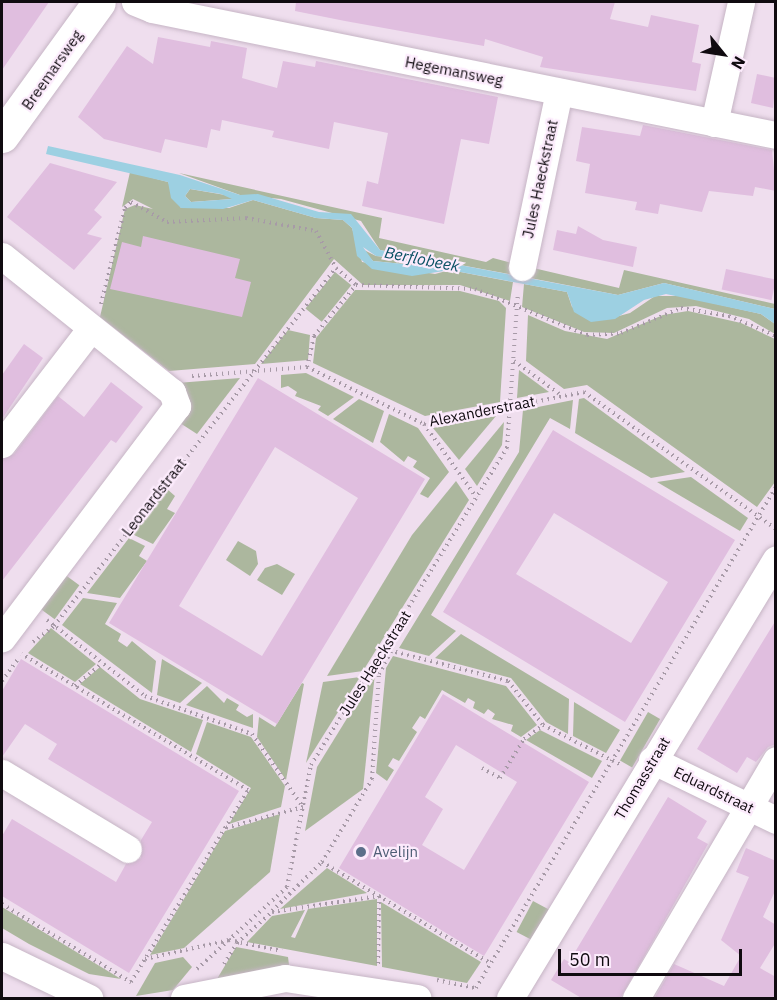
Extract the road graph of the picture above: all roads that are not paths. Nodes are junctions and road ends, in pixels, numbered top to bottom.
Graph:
1 (99, 2) edge
2 (135, 2) edge
3 (741, 2) edge
4 (559, 92) junction
5 (714, 123) junction
6 (776, 135) edge
7 (2, 136) edge
8 (2, 256) edge
9 (522, 267) dead end
10 (93, 330) junction
11 (2, 444) edge
12 (776, 559) edge
13 (12, 646) edge
14 (776, 760) edge
15 (647, 768) junction
16 (2, 773) edge
17 (747, 806) junction
18 (776, 820) edge
19 (128, 849) dead end
20 (2, 956) edge
21 (425, 989) edge
22 (188, 991) edge
23 (89, 999) edge
24 (510, 999) edge
25 (636, 999) edge

1 - 7 main road, Breemarsweg
2 - 4 street, Hegemansweg
3 - 5 street
4 - 5 street, Hegemansweg
4 - 9 street, Jules Haeckstraat
5 - 6 street, Hegemansweg
8 - 10 street
10 - 11 street
10 - 13 street
12 - 15 street, Thomasstraat
14 - 17 street
15 - 17 street, Eduardstraat
15 - 24 street, Thomasstraat
16 - 19 street
17 - 18 street, Eduardstraat
17 - 25 street
20 - 23 street
21 - 22 street

